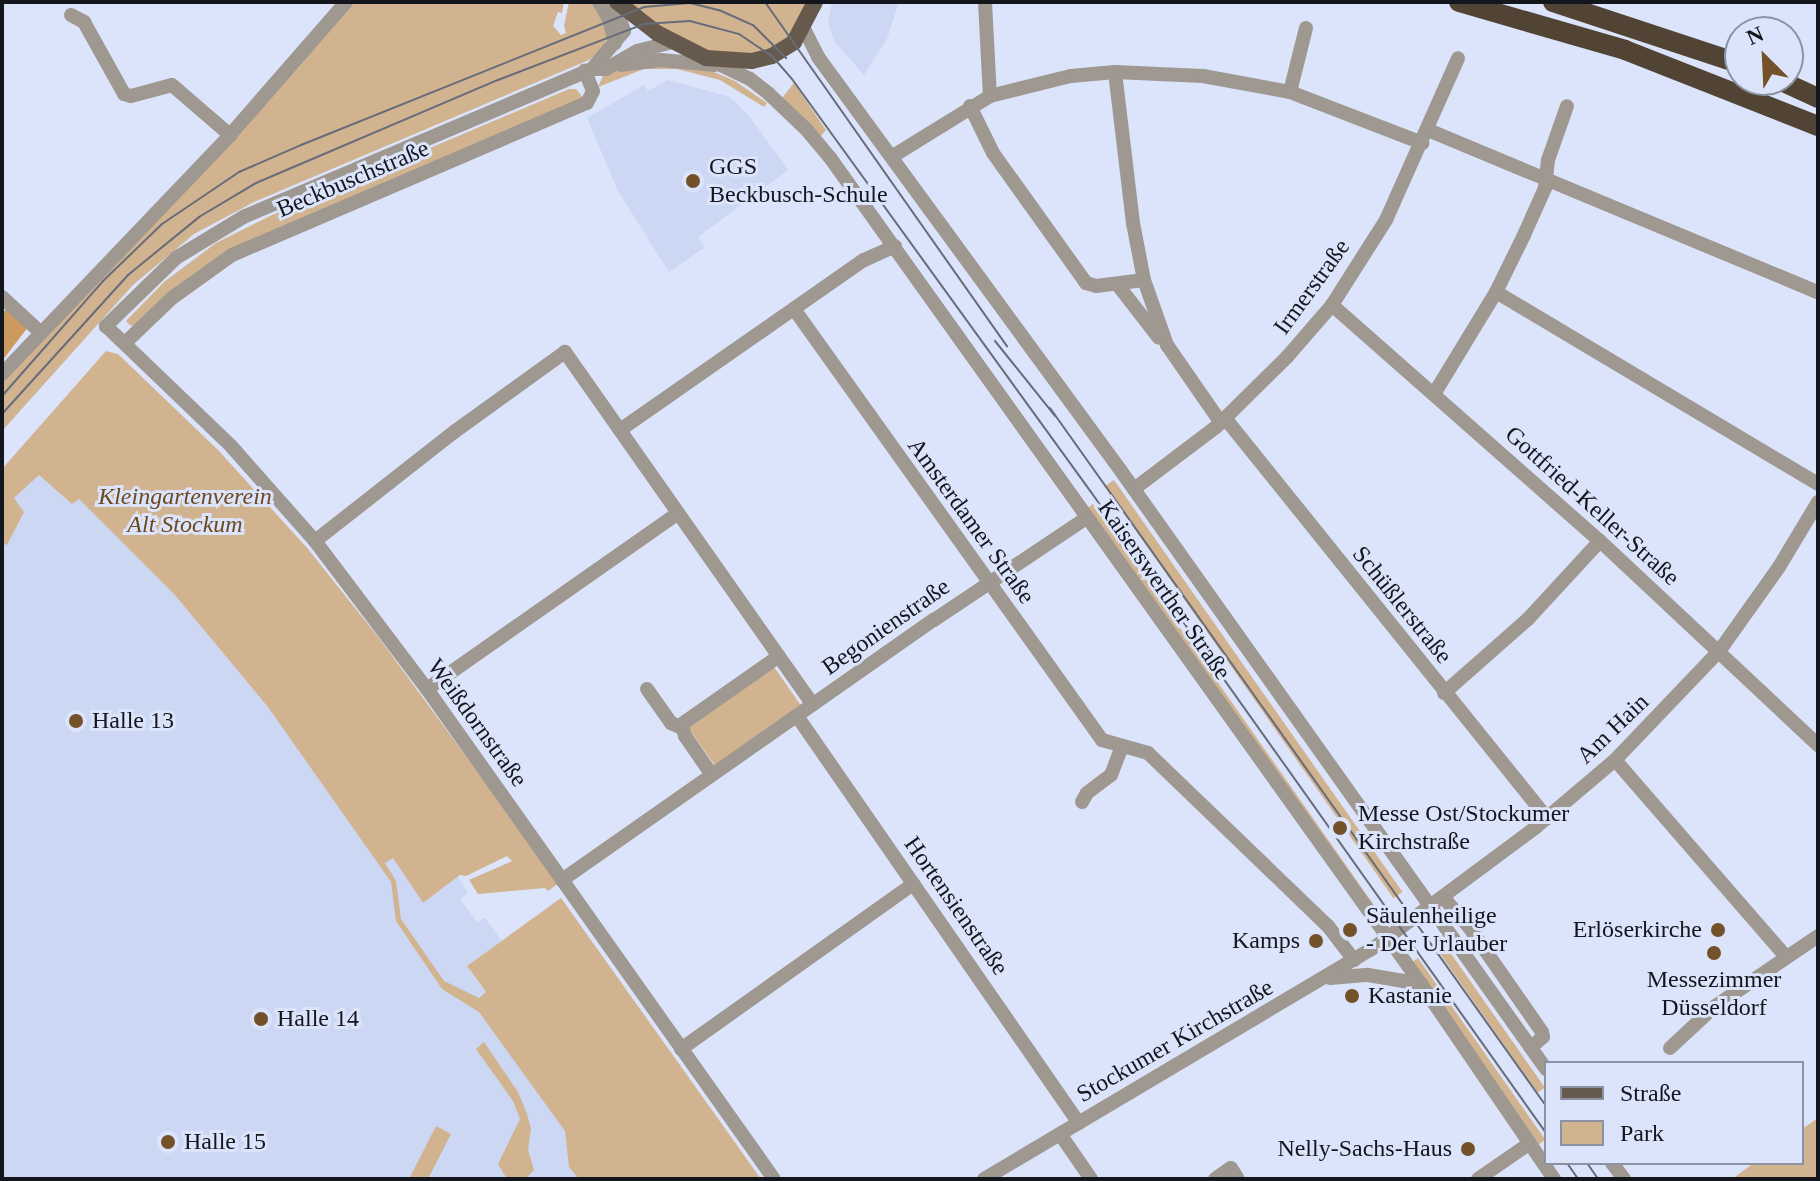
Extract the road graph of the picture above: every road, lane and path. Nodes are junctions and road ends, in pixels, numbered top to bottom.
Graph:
1 (346, 2) edge
2 (599, 2) edge
3 (616, 2) edge
4 (815, 2) edge
5 (985, 2) edge
6 (1459, 2) edge
7 (1553, 2) edge
8 (71, 15) dead end
9 (1306, 28) dead end
10 (804, 29) junction
11 (673, 42) junction
12 (615, 43) junction
13 (706, 58) junction
14 (1458, 58) dead end
15 (1724, 59) edge
16 (617, 64) junction
17 (722, 66) junction
18 (589, 70) junction
19 (1115, 72) junction
20 (1290, 92) junction
21 (990, 96) junction
22 (970, 106) junction
23 (1567, 106) dead end
24 (1818, 126) edge
25 (230, 135) junction
26 (1425, 136) junction
27 (893, 156) junction
28 (1546, 178) junction
29 (895, 246) junction
30 (1144, 280) junction
31 (1117, 284) junction
32 (1496, 292) junction
33 (1818, 292) edge
34 (2, 297) edge
35 (1332, 305) junction
36 (794, 309) junction
37 (106, 326) joint
38 (39, 331) junction
39 (125, 343) junction
40 (1167, 345) junction
41 (2, 374) edge
42 (1434, 394) junction
43 (1223, 420) junction
44 (620, 430) junction
45 (1818, 484) edge
46 (1134, 489) junction
47 (1818, 502) edge
48 (677, 514) junction
49 (1085, 519) junction
50 (315, 541) junction
51 (1600, 541) junction
52 (988, 583) junction
53 (1720, 650) junction
54 (779, 656) junction
55 (427, 689) junction
56 (647, 689) dead end
57 (1444, 693) junction
58 (813, 705) junction
59 (797, 716) junction
60 (682, 728) junction
61 (1818, 745) edge
62 (1122, 746) junction
63 (1615, 760) junction
64 (712, 775) junction
65 (1082, 802) dead end
66 (1547, 818) junction
67 (562, 880) junction
68 (913, 884) junction
69 (1443, 897) junction
70 (1429, 908) junction
71 (1818, 936) edge
72 (1387, 939) junction
73 (1786, 957) junction
74 (1358, 958) junction
75 (1346, 977) junction
76 (1323, 979) junction
77 (1421, 984) junction
78 (1531, 1047) junction
79 (1670, 1048) dead end
80 (681, 1049) junction
81 (1544, 1066) edge
82 (1079, 1123) junction
83 (1060, 1134) junction
84 (1530, 1143) junction
85 (1544, 1164) edge
86 (774, 1179) edge
87 (984, 1179) edge
88 (1091, 1179) edge
89 (1215, 1179) edge
90 (1238, 1179) edge
91 (1478, 1179) edge

1 - 25 street
2 - 12 street
3 - 11 main road
3 - 12 street
4 - 10 main road
5 - 21 street
6 - 24 highway
7 - 15 highway
8 - 25 street
9 - 20 street
10 - 13 main road
10 - 27 street, Kaiserswerther Straße
11 - 13 main road
11 - 16 street, Beckbuschstraße
12 - 18 street, Beckbuschstraße
13 - 17 street, Kaiserswerther Straße
14 - 26 street, Irmerstraße
16 - 17 street, Beckbuschstraße
16 - 18 street, Beckbuschstraße
17 - 29 street, Kaiserswerther Straße
18 - 37 street, Beckbuschstraße
18 - 39 street, Beckbuschstraße
19 - 20 street
19 - 21 street
19 - 30 street
20 - 26 street
21 - 22 street
22 - 27 street
22 - 31 street
23 - 28 street
25 - 38 street
26 - 28 street
26 - 35 street, Irmerstraße
27 - 46 street, Kaiserswerther Straße
28 - 32 street
28 - 33 street
29 - 36 street
29 - 49 street, Kaiserswerther Straße
30 - 31 street
30 - 40 street
31 - 40 street
32 - 42 street
32 - 45 street
34 - 38 street
35 - 42 street, Gottfried-Keller-Straße
35 - 43 street, Irmerstraße
36 - 44 street
36 - 52 street, Amsterdamer Straße
37 - 39 street, Weißdornstraße
38 - 41 street
39 - 50 street, Weißdornstraße
40 - 43 street, Schüßlerstraße
42 - 51 street, Gottfried-Keller-Straße
43 - 46 street, Irmerstraße
43 - 57 street, Schüßlerstraße
44 - 48 street
44 - 50 street
46 - 70 street, Kaiserswerther Straße
47 - 53 street, Am Hain
48 - 54 street
48 - 55 street
49 - 52 street, Begonienstraße
49 - 72 street, Kaiserswerther Straße
50 - 55 street, Weißdornstraße
51 - 53 street, Gottfried-Keller-Straße
51 - 57 street
52 - 58 street, Begonienstraße
52 - 62 street, Amsterdamer Straße
53 - 61 street, Gottfried-Keller-Straße
53 - 63 street, Am Hain
54 - 58 street
54 - 60 street
55 - 67 street, Weißdornstraße
56 - 60 street
57 - 66 street, Schüßlerstraße
58 - 59 street, Begonienstraße
59 - 64 street, Begonienstraße
59 - 68 street, Hortensienstraße
60 - 64 street
62 - 65 street
62 - 74 street, Amsterdamer Straße
63 - 66 street, Am Hain
63 - 73 street
64 - 67 street, Begonienstraße
66 - 69 street, Am Hain
67 - 80 street, Weißdornstraße
68 - 80 street
68 - 82 street, Hortensienstraße
69 - 70 street, Am Hain
69 - 78 street
70 - 72 street, Am Hain
70 - 78 street, Kaiserswerther Straße
71 - 73 street
72 - 74 street, Stockumer Kirchstraße
72 - 77 street, Kaiserswerther Straße
73 - 79 street
74 - 75 street
74 - 76 street, Stockumer Kirchstraße
75 - 76 street
75 - 77 street
76 - 82 street, Stockumer Kirchstraße
77 - 84 street, Kaiserswerther Straße
78 - 81 street, Kaiserswerther Straße
80 - 86 street, Weißdornstraße
82 - 83 street, Stockumer Kirchstraße
83 - 87 street, Stockumer Kirchstraße
83 - 88 street
84 - 85 street, Kaiserswerther Straße
84 - 91 street
89 - 90 street

